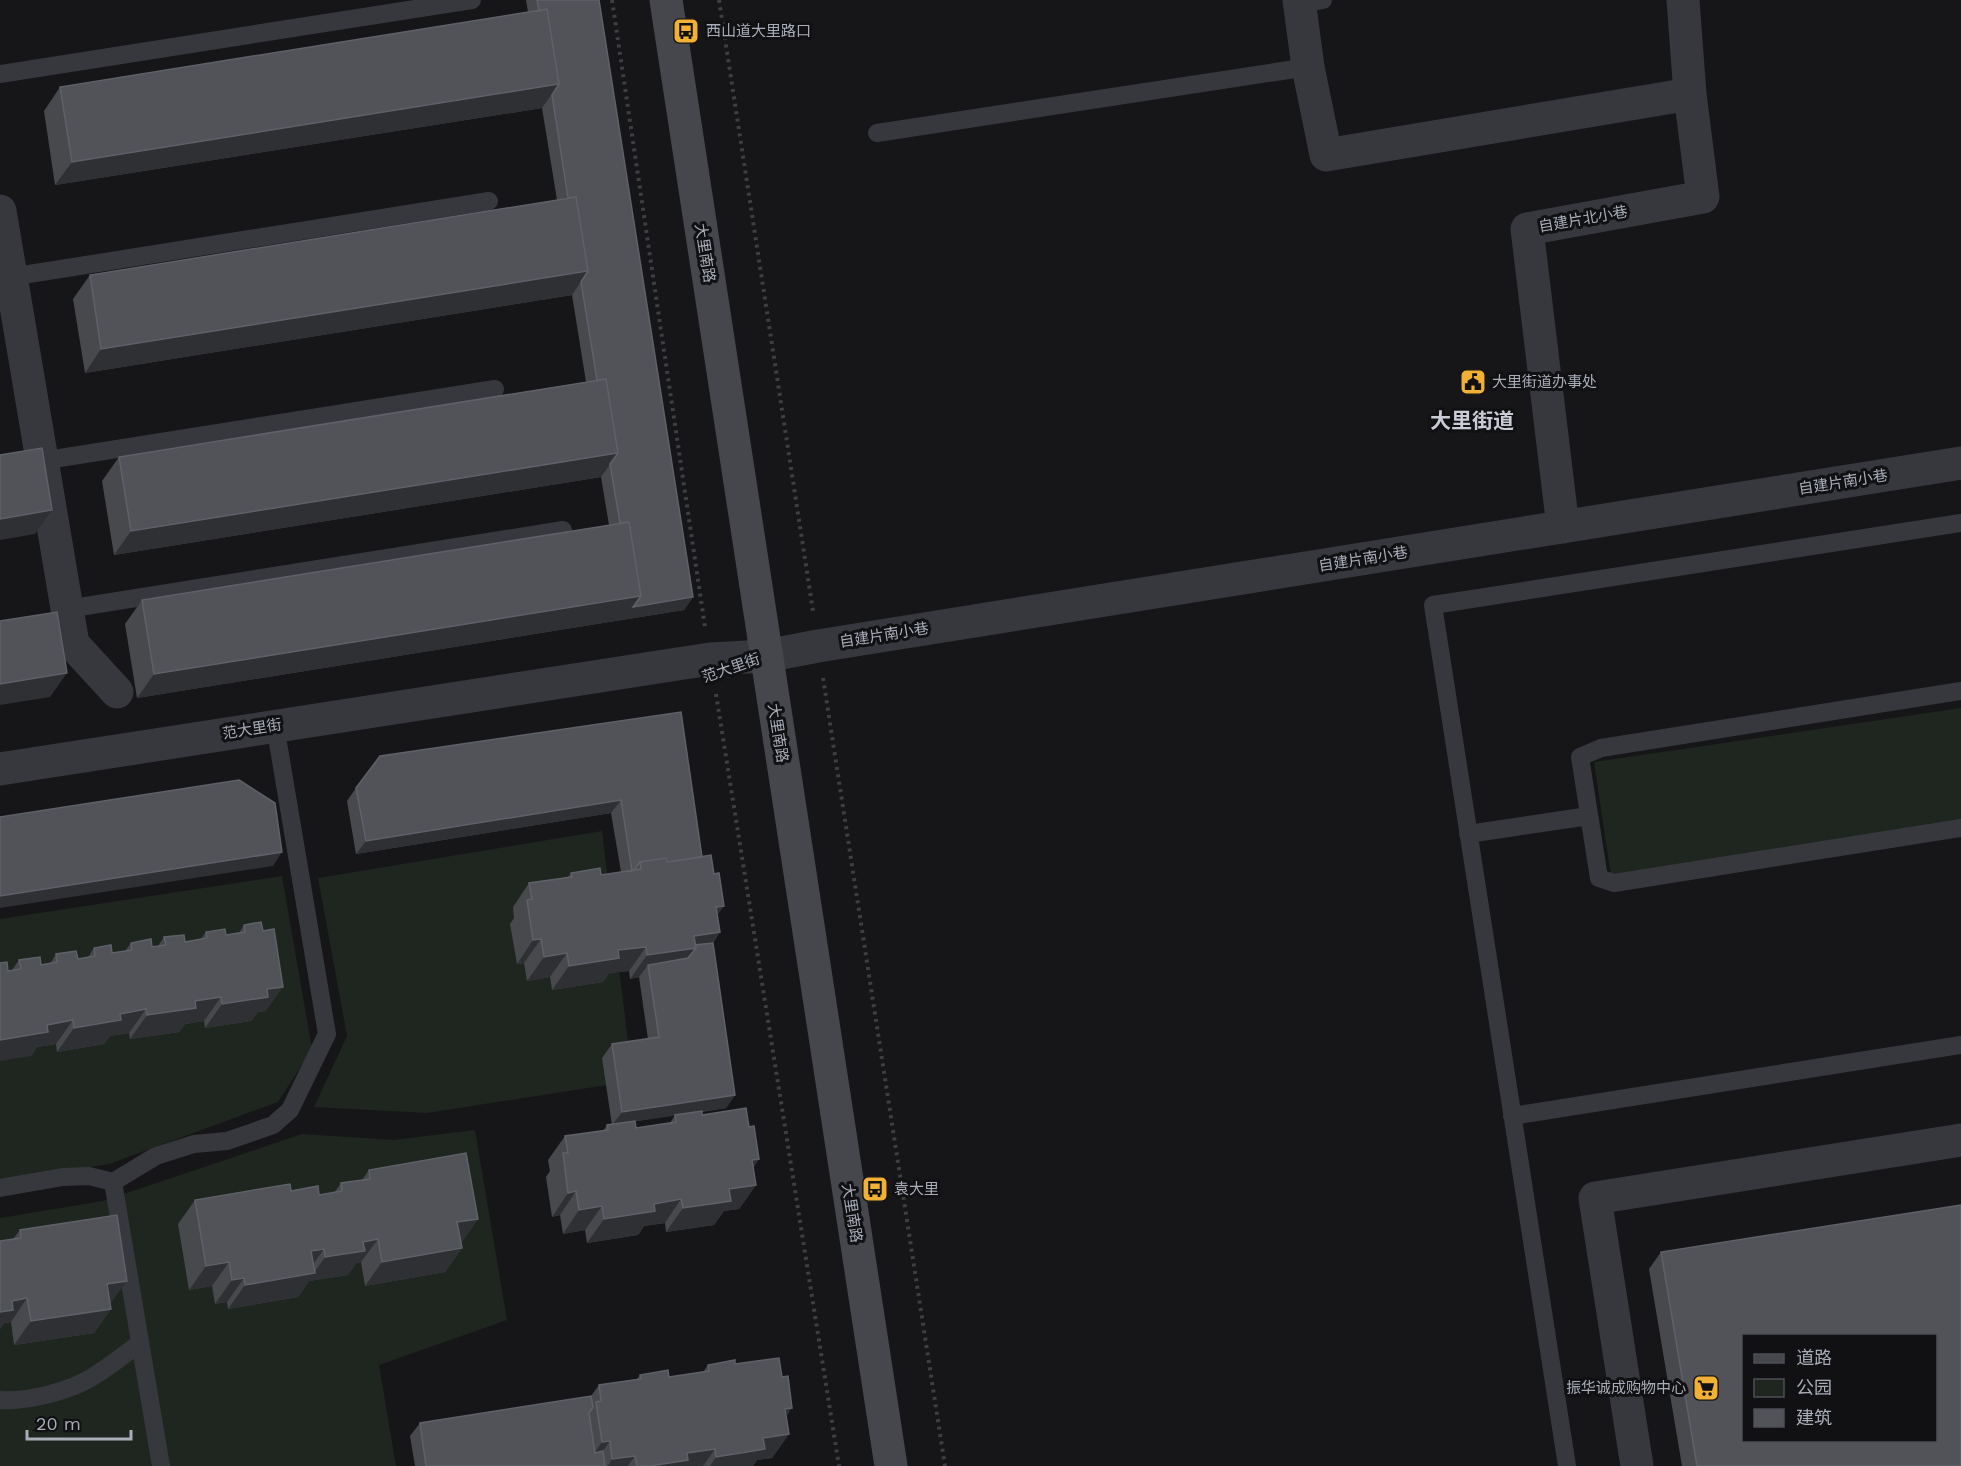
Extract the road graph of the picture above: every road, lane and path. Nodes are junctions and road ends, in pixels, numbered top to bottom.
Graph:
1 (472, 0) edge
2 (612, 0) edge
3 (666, 0) edge
4 (719, 0) edge
5 (1683, 0) edge
6 (1307, 1) edge
7 (1308, 67) junction
8 (0, 74) edge
9 (1690, 94) junction
10 (877, 134) dead end
11 (489, 201) dead end
12 (0, 211) edge
13 (5, 257) edge
14 (495, 388) dead end
15 (41, 461) junction
16 (1961, 463) edge
17 (1961, 523) edge
18 (1563, 527) junction
19 (563, 530) edge
20 (67, 609) junction
21 (818, 646) junction
22 (766, 656) junction
23 (712, 668) junction
24 (117, 692) dead end
25 (1961, 692) edge
26 (276, 733) junction
27 (0, 769) edge
28 (0, 786) edge
29 (1589, 816) junction
30 (1961, 828) edge
31 (1468, 834) junction
32 (1961, 1045) edge
33 (1512, 1116) junction
34 (1961, 1140) edge
35 (113, 1182) junction
36 (0, 1188) edge
37 (140, 1343) junction
38 (0, 1400) edge
39 (160, 1466) edge
40 (839, 1466) edge
41 (891, 1466) edge
42 (945, 1466) edge
43 (1567, 1466) edge
44 (1637, 1466) edge

1 - 8 lane
2 - 23 path
3 - 22 street, 大里南路
4 - 21 path
5 - 9 street, 自建片北小巷
6 - 7 street
7 - 9 street
7 - 10 lane
9 - 18 street, 自建片北小巷
11 - 13 lane
12 - 13 street
13 - 15 street
14 - 15 lane
15 - 20 street
16 - 18 street, 自建片南小巷
17 - 31 lane
18 - 21 street, 自建片南小巷
19 - 20 lane
20 - 24 street
21 - 22 street, 自建片南小巷
21 - 42 path
22 - 23 street, 范大里街
22 - 41 street, 大里南路
23 - 26 street, 范大里街
23 - 40 path
25 - 29 lane
26 - 27 street, 范大里街
26 - 28 street, 范大里街
26 - 35 lane
29 - 30 lane
29 - 31 lane
31 - 33 lane
32 - 33 lane
33 - 43 lane
34 - 44 street
35 - 36 lane
35 - 37 lane
37 - 38 lane
37 - 39 lane

